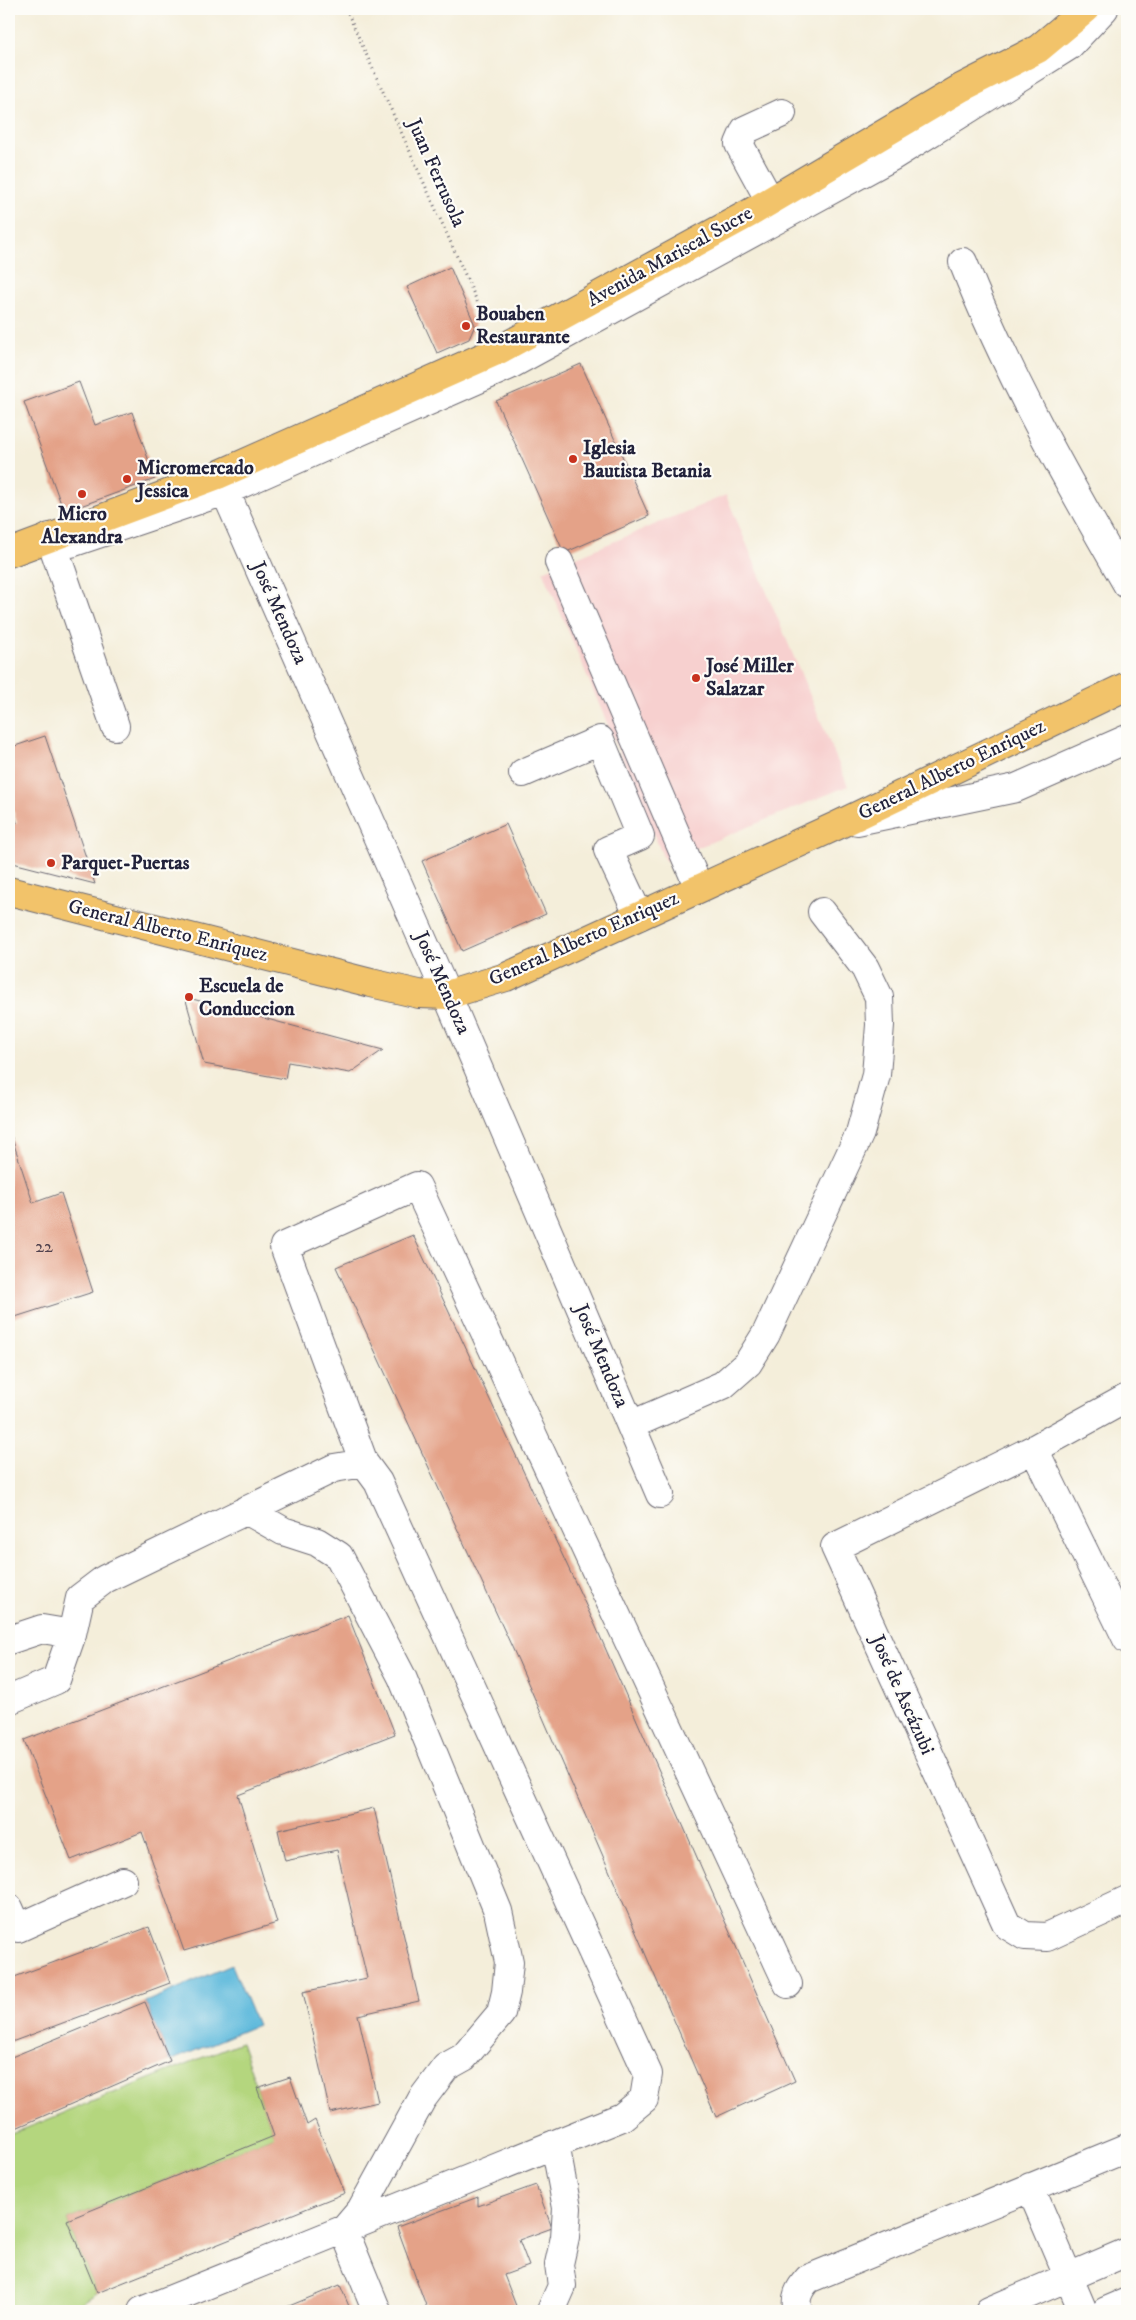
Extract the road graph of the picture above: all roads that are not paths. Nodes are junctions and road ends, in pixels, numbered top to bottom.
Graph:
1 (1086, 9) edge
2 (1104, 9) edge
3 (782, 113) dead end
4 (770, 201) junction
5 (963, 262) dead end
6 (222, 483) junction
7 (52, 543) junction
8 (9, 553) edge
9 (559, 562) dead end
10 (9, 564) edge
11 (1127, 582) edge
12 (1127, 686) edge
13 (115, 726) dead end
14 (1127, 739) edge
15 (523, 773) dead end
16 (836, 826) junction
17 (699, 888) junction
18 (9, 891) edge
19 (822, 912) dead end
20 (639, 916) junction
21 (447, 995) junction
22 (1127, 1398) edge
23 (631, 1425) junction
24 (1034, 1450) junction
25 (364, 1463) junction
26 (660, 1494) dead end
27 (246, 1510) junction
28 (72, 1634) junction
29 (1127, 1639) edge
30 (9, 1640) edge
31 (9, 1700) edge
32 (123, 1881) dead end
33 (1127, 1900) edge
34 (9, 1908) edge
35 (788, 1984) dead end
36 (555, 2144) junction
37 (1127, 2148) edge
38 (1030, 2187) junction
39 (344, 2230) junction
40 (1127, 2252) edge
41 (1069, 2277) junction
42 (1127, 2302) edge
43 (142, 2311) edge
44 (377, 2311) edge
45 (551, 2311) edge
46 (798, 2311) edge
47 (989, 2311) edge
48 (1084, 2311) edge
49 (1106, 2311) edge

1 - 4 main road, Avenida Mariscal Sucre
2 - 6 street
3 - 4 street
4 - 6 main road, Avenida Mariscal Sucre
5 - 11 street
6 - 7 main road, Avenida Mariscal Sucre
6 - 21 street, José Mendoza
7 - 8 main road, Avenida Mariscal Sucre
7 - 10 street
7 - 13 street
9 - 17 street
12 - 16 main road, General Alberto Enriquez
14 - 16 street
15 - 20 street
16 - 17 main road, General Alberto Enriquez
17 - 20 main road, General Alberto Enriquez
18 - 21 main road, General Alberto Enriquez
19 - 23 street
20 - 21 main road, General Alberto Enriquez
21 - 23 street, José Mendoza
22 - 24 street, José de Ascázubi
23 - 26 street, José Mendoza
24 - 29 street
24 - 33 street, José de Ascázubi
25 - 27 street
25 - 35 street
25 - 36 street
27 - 28 street
27 - 39 street
28 - 30 street
28 - 31 street
32 - 34 street
36 - 39 street
36 - 45 street
37 - 38 street
38 - 41 street
38 - 46 street
39 - 43 street
39 - 44 street
40 - 41 street
41 - 47 street
41 - 48 street
42 - 49 street

